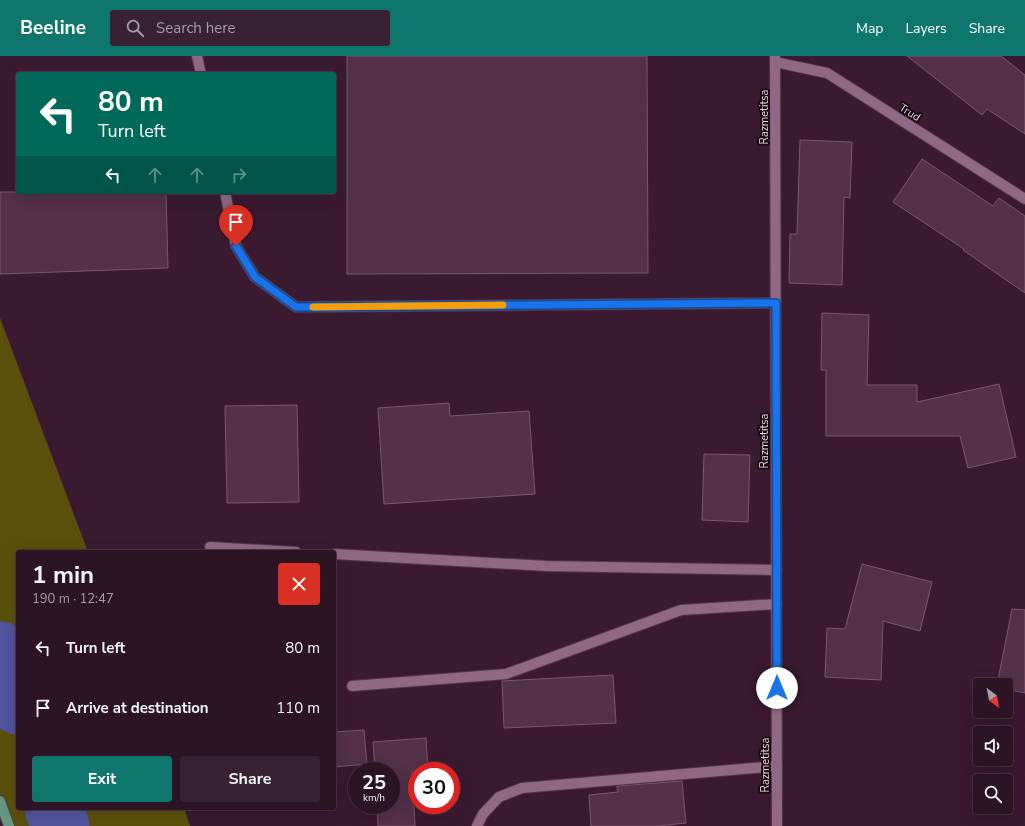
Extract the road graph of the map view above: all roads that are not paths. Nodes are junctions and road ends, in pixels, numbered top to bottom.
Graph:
1 (197, 56) edge
2 (775, 59) edge
3 (201, 72) edge
4 (225, 194) edge
5 (1025, 199) edge
6 (776, 303) junction
7 (210, 547) dead end
8 (262, 550) edge
9 (336, 554) edge
10 (777, 570) junction
11 (777, 604) junction
12 (352, 686) dead end
13 (777, 766) junction
14 (0, 801) edge
15 (9, 826) edge
16 (477, 826) edge
17 (777, 826) edge

1 - 3 street
2 - 5 street, Trud
2 - 6 street, Razmetitsa
4 - 6 street
6 - 10 street, Razmetitsa
7 - 8 street
9 - 10 street
10 - 11 street, Razmetitsa
11 - 12 street
11 - 13 street, Razmetitsa
13 - 16 street
13 - 17 street, Razmetitsa
14 - 15 main road

